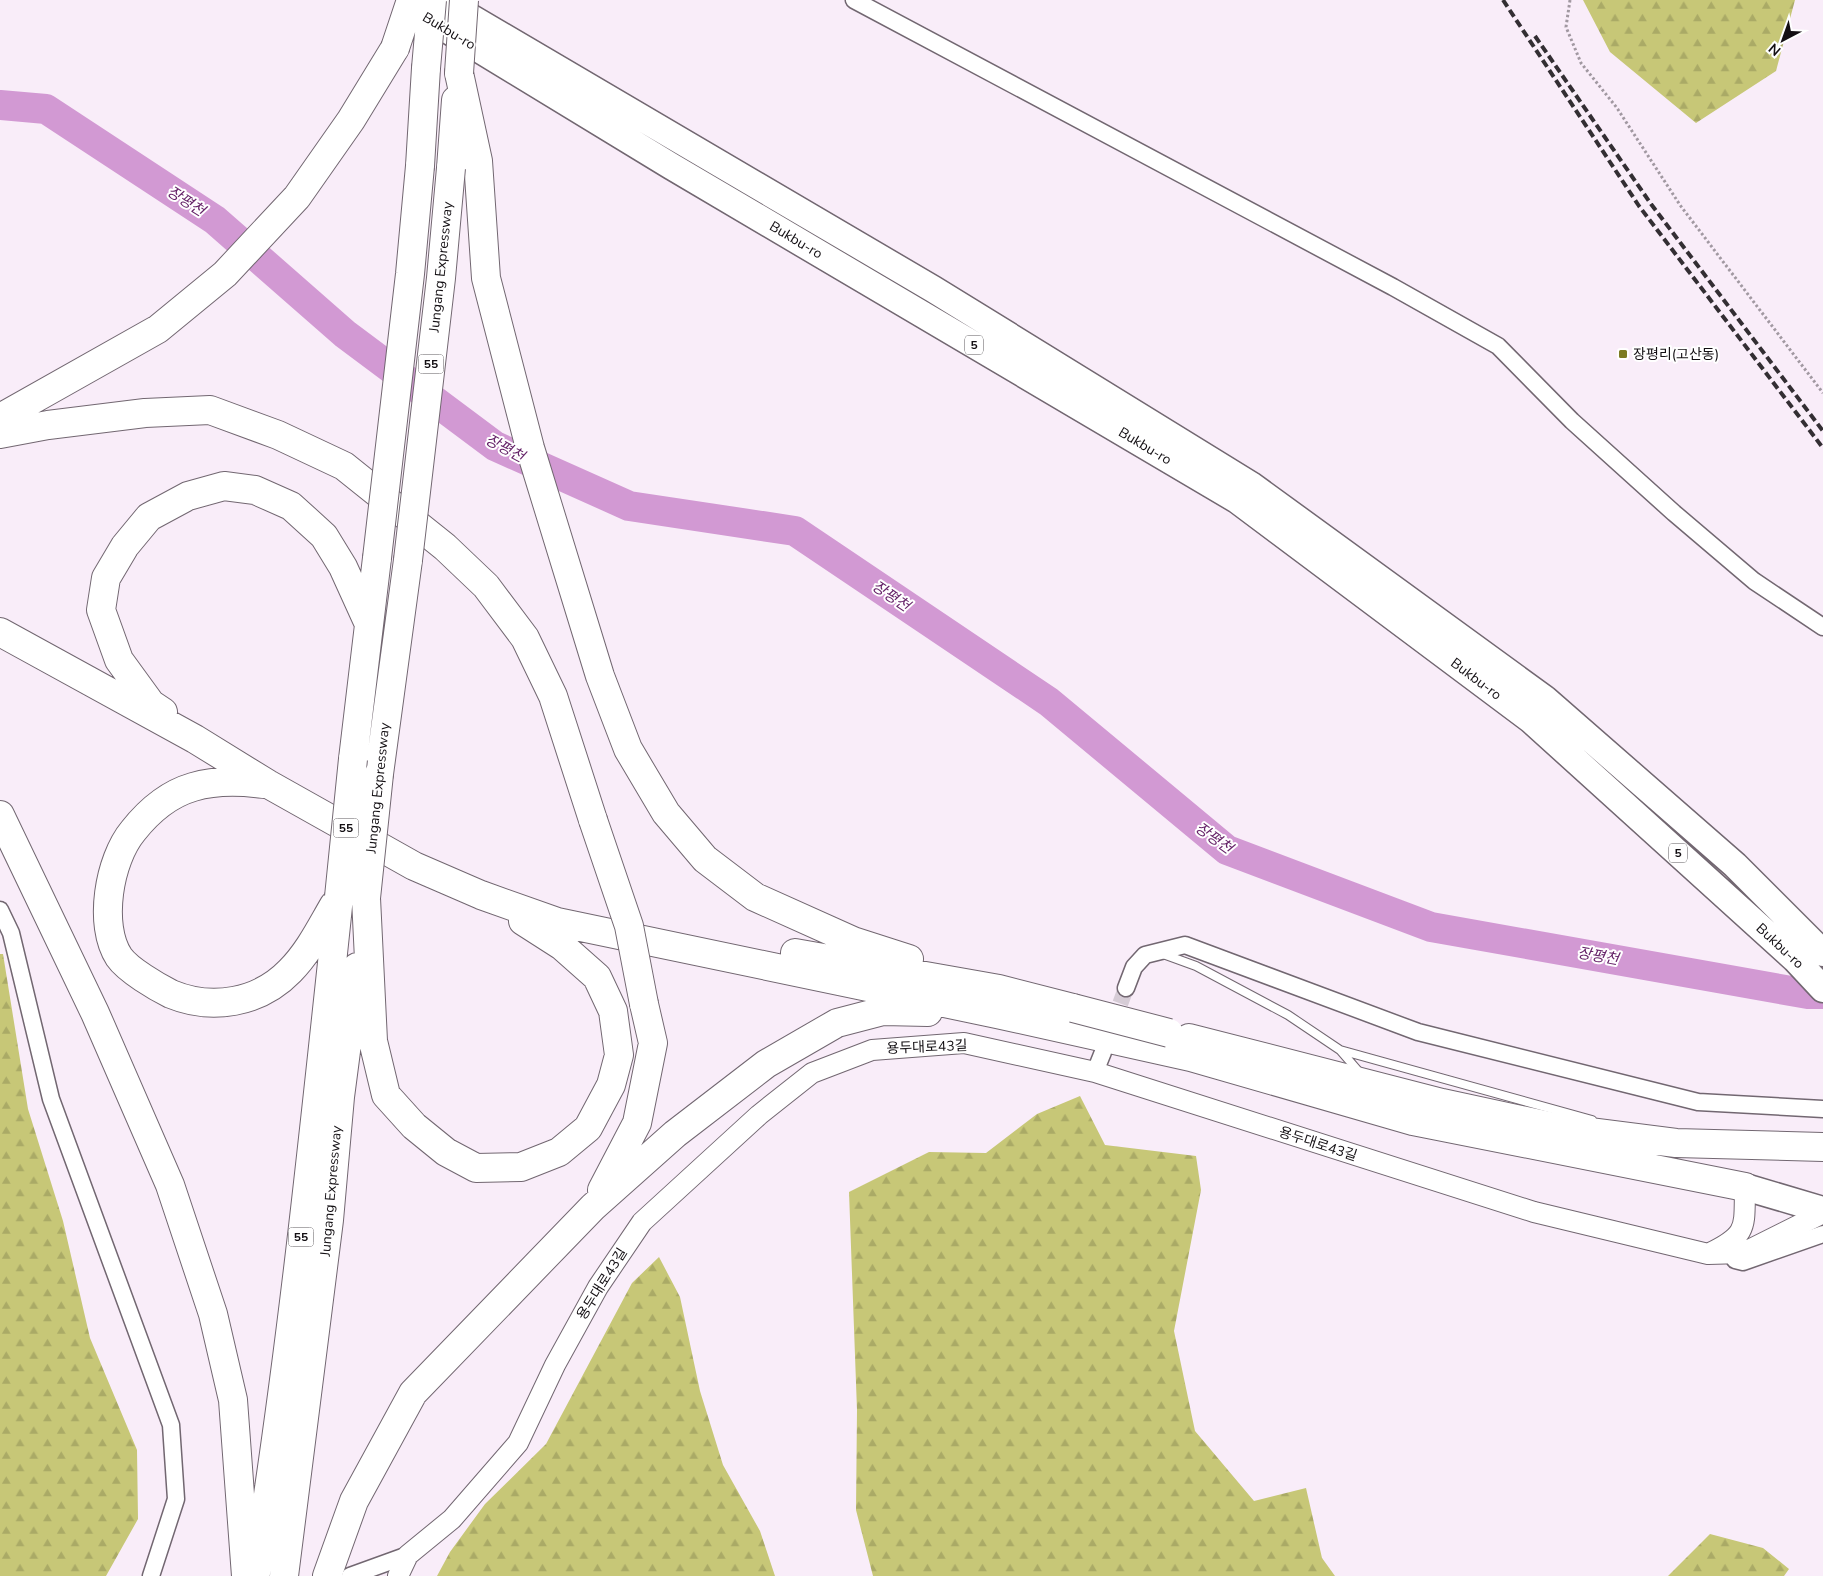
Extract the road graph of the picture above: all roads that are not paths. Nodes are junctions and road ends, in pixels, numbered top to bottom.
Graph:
1 (398, 0) edge
2 (411, 0) edge
3 (432, 0) edge
4 (441, 0) edge
5 (464, 0) edge
6 (854, 0) edge
7 (459, 73) junction
8 (0, 418) edge
9 (0, 434) edge
10 (368, 622) junction
11 (1823, 627) edge
12 (0, 632) edge
13 (268, 784) junction
14 (0, 815) edge
15 (481, 895) junction
16 (339, 897) junction
17 (366, 898) junction
18 (0, 910) edge
19 (1157, 952) junction
20 (1823, 953) edge
21 (1126, 988) tunnel mouth
22 (1823, 988) edge
23 (998, 1001) junction
24 (1340, 1050) junction
25 (1103, 1052) dead end
26 (1095, 1072) junction
27 (1370, 1084) junction
28 (1823, 1109) edge
29 (1604, 1123) dead end
30 (1613, 1126) dead end
31 (1676, 1143) junction
32 (1823, 1147) edge
33 (1745, 1187) junction
34 (593, 1207) junction
35 (1823, 1211) edge
36 (1823, 1234) edge
37 (1708, 1254) junction
38 (408, 1555) junction
39 (151, 1576) edge
40 (246, 1576) edge
41 (256, 1576) edge
42 (284, 1576) edge
43 (326, 1576) edge
44 (350, 1576) edge
45 (398, 1576) edge

1 - 22 highway, Bukbu-ro / 5
2 - 8 highway, bridge
3 - 10 highway, Jungang Expressway / 55, bridge
4 - 20 highway, Bukbu-ro / 5
5 - 7 highway, Jungang Expressway / 55, bridge
6 - 11 street
7 - 17 highway, Jungang Expressway / 55, bridge
7 - 23 highway
9 - 34 highway, bridge
10 - 16 highway, Jungang Expressway / 55, bridge
10 - 23 highway
12 - 13 highway
13 - 15 highway
13 - 16 highway
14 - 40 highway
15 - 17 highway
15 - 23 highway
16 - 41 highway, Jungang Expressway / 55
17 - 42 highway, Jungang Expressway / 55
18 - 39 street
19 - 21 street
19 - 24 lane
19 - 28 street
23 - 27 highway, bridge
23 - 33 highway
23 - 34 highway
24 - 27 lane
24 - 29 lane
25 - 26 street
26 - 37 street, 용두대로43길
26 - 38 street, 용두대로43길
27 - 31 highway
30 - 31 lane
31 - 32 highway
33 - 35 highway
33 - 37 street
34 - 43 highway
35 - 37 street, 용두대로43길
36 - 37 street
38 - 44 street
38 - 45 street, 용두대로43길

